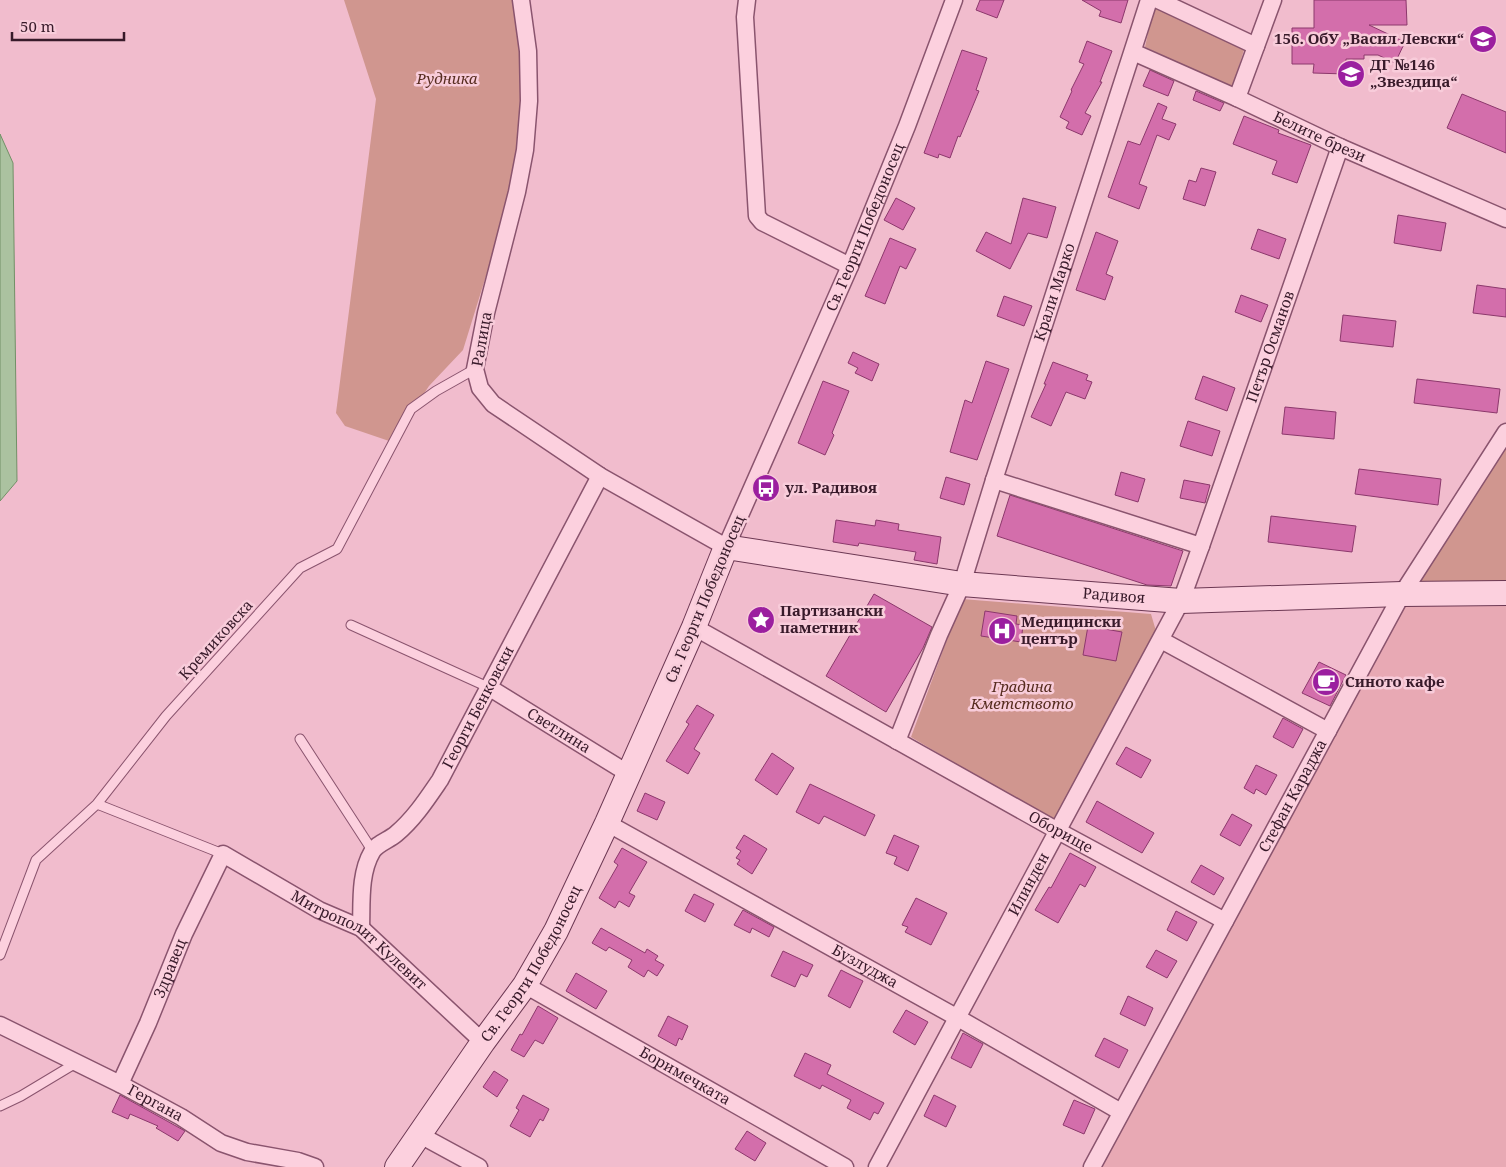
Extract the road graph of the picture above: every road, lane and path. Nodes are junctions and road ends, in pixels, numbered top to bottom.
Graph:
1 (522, 0) edge
2 (747, 0) edge
3 (954, 0) edge
4 (1149, 0) edge
5 (1158, 0) edge
6 (1273, 0) edge
7 (1256, 46) junction
8 (1133, 52) junction
9 (1238, 98) junction
10 (1340, 146) junction
11 (1506, 219) edge
12 (850, 266) junction
13 (475, 369) junction
14 (1506, 432) edge
15 (600, 476) junction
16 (994, 480) junction
17 (1201, 546) junction
18 (726, 547) junction
19 (962, 584) junction
20 (1506, 593) edge
21 (1402, 594) junction
22 (1181, 601) junction
23 (351, 625) dead end
24 (694, 627) junction
25 (1161, 640) junction
26 (490, 688) junction
27 (1328, 731) junction
28 (300, 739) dead end
29 (897, 741) junction
30 (629, 774) junction
31 (97, 804) junction
32 (607, 824) junction
33 (1058, 831) junction
34 (372, 850) junction
35 (223, 854) junction
36 (1225, 921) junction
37 (362, 928) junction
38 (0, 955) edge
39 (525, 986) junction
40 (958, 1018) junction
41 (0, 1025) edge
42 (483, 1042) junction
43 (76, 1062) junction
44 (120, 1084) junction
45 (0, 1106) edge
46 (1121, 1112) junction
47 (420, 1134) junction
48 (314, 1167) edge
49 (397, 1167) edge
50 (479, 1167) edge
51 (845, 1167) edge
52 (877, 1167) edge
53 (1092, 1167) edge

1 - 13 street, Ралица
2 - 12 street
3 - 12 street, Св. Георги Победоносец
4 - 8 street, Крали Марко
5 - 7 street
6 - 7 street
7 - 9 street
8 - 9 street, Белите брези
8 - 16 street, Крали Марко
9 - 10 street, Белите брези
10 - 11 street, Белите брези
10 - 17 street, Петър Османов
12 - 18 street, Св. Георги Победоносец
13 - 15 street, Ралица
13 - 31 lane, Кремиковска
14 - 21 street, Стефан Караджа
15 - 18 street, Ралица
15 - 26 street, Георги Бенковски
16 - 17 street
16 - 19 street, Крали Марко
17 - 22 street, Петър Османов
18 - 19 street, Радивоя
18 - 24 street, Св. Георги Победоносец
19 - 22 street, Радивоя
19 - 29 street
20 - 21 street, Радивоя
21 - 22 street, Радивоя
21 - 27 street, Стефан Караджа
22 - 25 street, Илинден
23 - 26 lane
24 - 29 street, Оборище
24 - 30 street, Св. Георги Победоносец
25 - 27 street
25 - 33 street, Илинден
26 - 30 street, Светлина
26 - 34 street, Георги Бенковски
27 - 36 street, Стефан Караджа
28 - 34 lane
29 - 33 street, Оборище
30 - 32 street, Св. Георги Победоносец
31 - 35 lane
31 - 38 lane, Кремиковска
32 - 39 street, Св. Георги Победоносец
32 - 40 street, Бузлуджа
33 - 36 street, Оборище
33 - 40 street, Илинден
34 - 37 street
35 - 37 street, Митрополит Кулевит
35 - 44 street, Здравец
36 - 46 street, Стефан Караджа
37 - 42 street, Митрополит Кулевит
39 - 42 street, Св. Георги Победоносец
39 - 51 street, Боримечката
40 - 46 street, Бузлуджа
40 - 52 street, Илинден
41 - 43 street, Гергана
42 - 47 street, Св. Георги Победоносец
43 - 44 street, Гергана
43 - 45 lane
44 - 48 street, Гергана
46 - 53 street, Стефан Караджа
47 - 49 street, Св. Георги Победоносец
47 - 50 street

